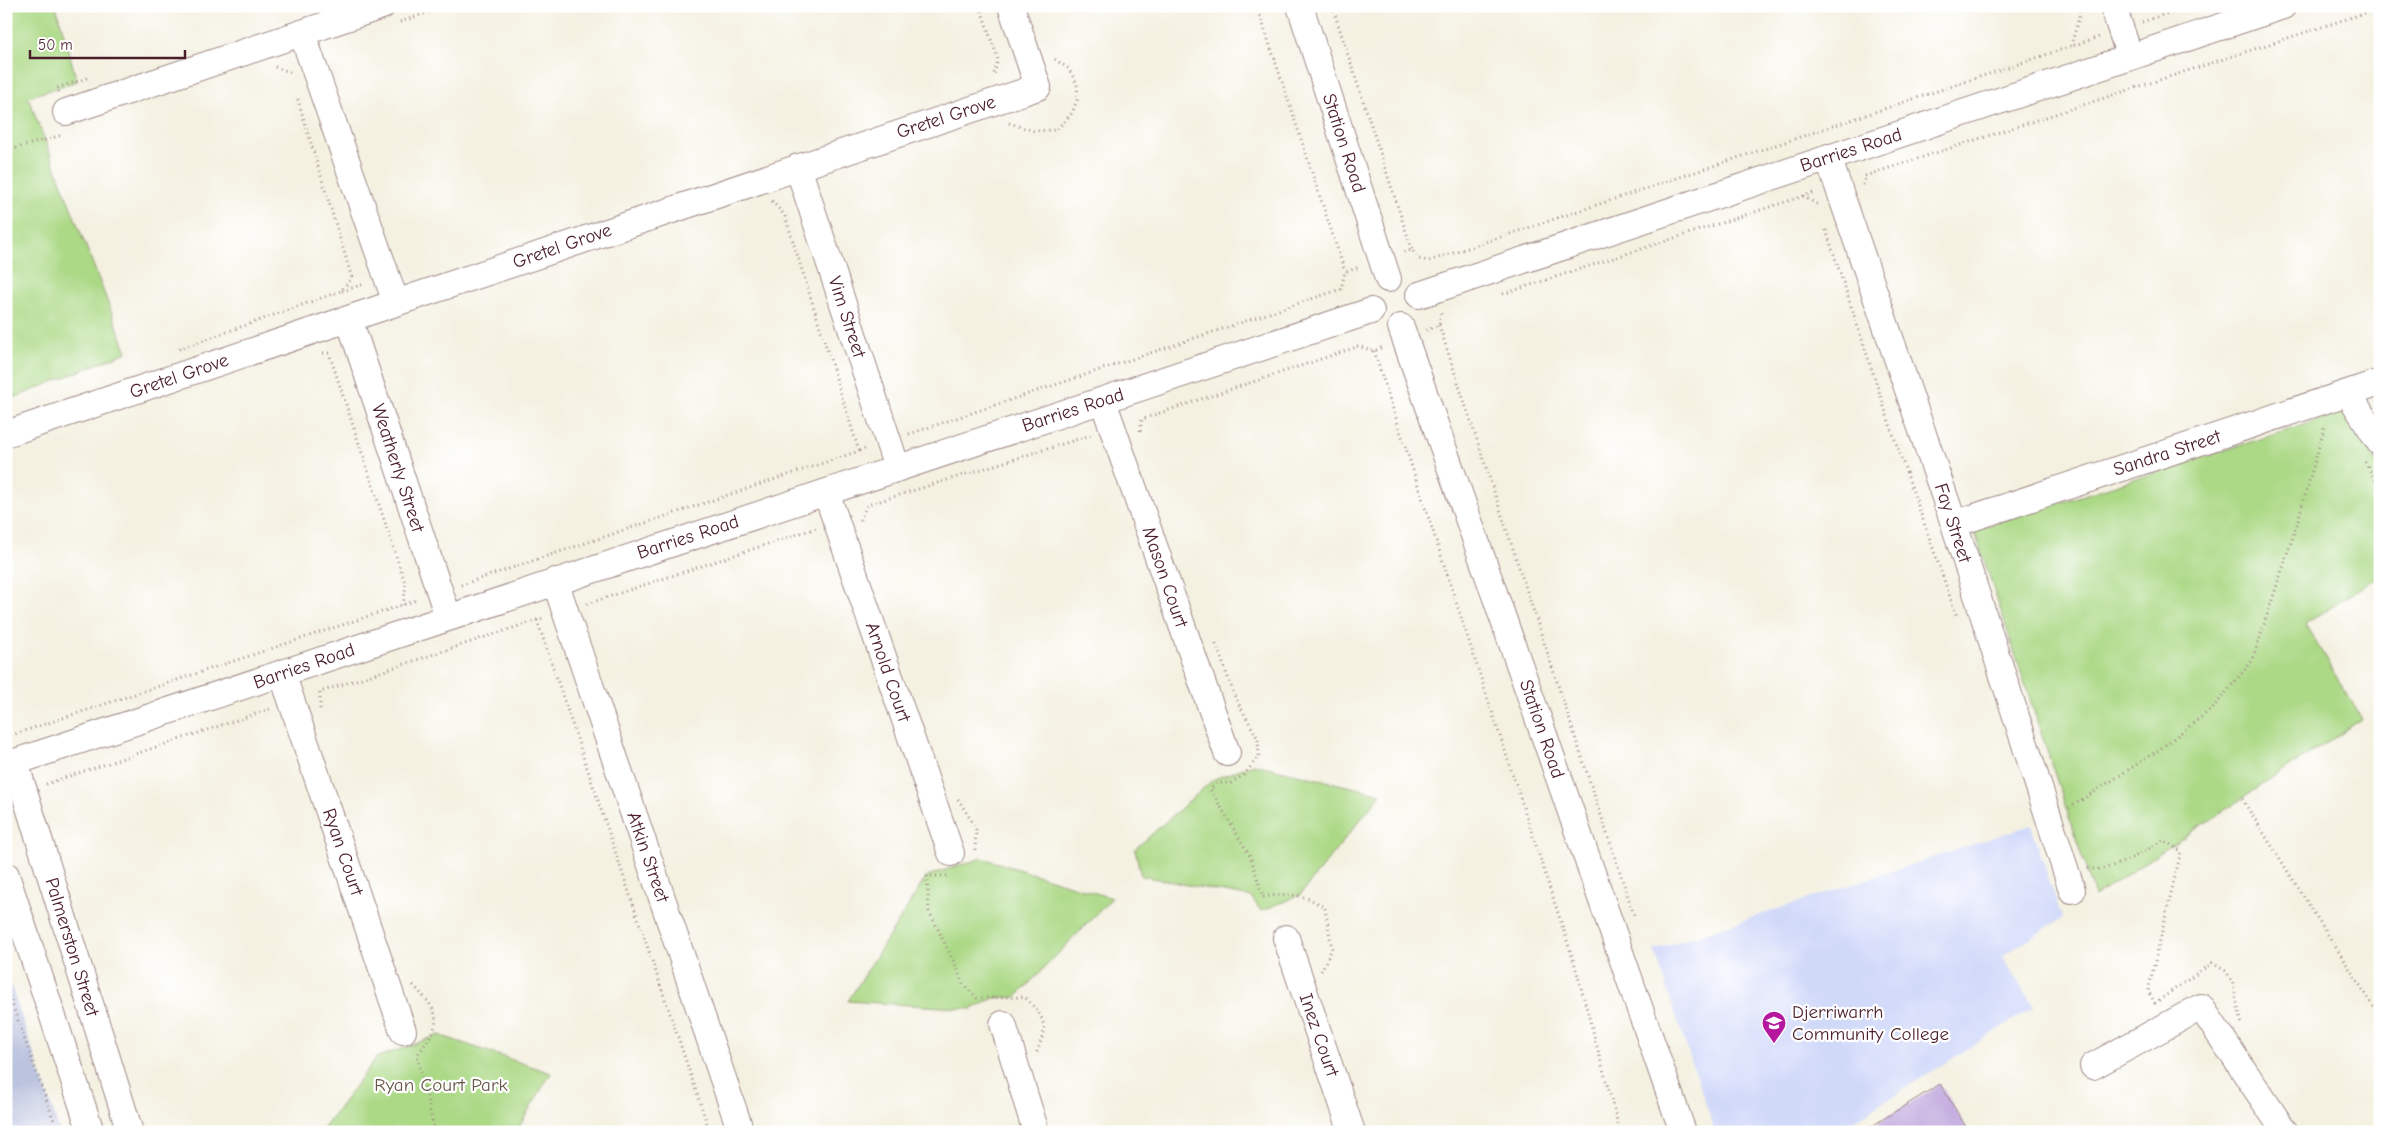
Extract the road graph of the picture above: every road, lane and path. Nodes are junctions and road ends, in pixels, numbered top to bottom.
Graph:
1 (382, 6) edge
2 (980, 6) edge
3 (1012, 6) edge
4 (1257, 6) edge
5 (1300, 6) edge
6 (1332, 6) edge
7 (2080, 6) edge
8 (2189, 6) edge
9 (2283, 6) edge
10 (2380, 8) edge
11 (2117, 18) edge
12 (302, 33) junction
13 (2071, 47) junction
14 (1049, 53) dead end
15 (2130, 58) junction
16 (270, 66) dead end
17 (94, 76) dead end
18 (292, 80) dead end
19 (992, 81) dead end
20 (295, 89) dead end
21 (66, 112) junction
22 (1002, 122) dead end
23 (6, 151) edge
24 (1828, 157) junction
25 (798, 167) junction
26 (1866, 176) junction
27 (1850, 188) junction
28 (1803, 196) junction
29 (770, 198) dead end
30 (1820, 213) dead end
31 (1824, 222) dead end
32 (1412, 250) junction
33 (1385, 269) junction
34 (1345, 272) junction
35 (387, 278) junction
36 (341, 291) junction
37 (1419, 295) junction
38 (1497, 296) dead end
39 (396, 303) junction
40 (1371, 311) junction
41 (1450, 311) dead end
42 (1441, 314) dead end
43 (349, 319) junction
44 (1439, 325) dead end
45 (1401, 327) junction
46 (1357, 347) dead end
47 (174, 351) dead end
48 (1374, 351) dead end
49 (315, 353) dead end
50 (2380, 382) edge
51 (2348, 393) junction
52 (1103, 400) junction
53 (2327, 418) dead end
54 (1142, 419) junction
55 (1112, 428) junction
56 (6, 434) edge
57 (1143, 441) dead end
58 (888, 442) junction
59 (2380, 443) edge
60 (859, 451) junction
61 (897, 468) junction
62 (826, 492) junction
63 (864, 512) junction
64 (847, 522) junction
65 (1954, 524) junction
66 (555, 581) junction
67 (440, 592) junction
68 (403, 605) junction
69 (565, 611) junction
70 (448, 617) junction
71 (1958, 618) dead end
72 (537, 620) junction
73 (1215, 642) dead end
74 (282, 673) junction
75 (320, 692) junction
76 (292, 702) junction
77 (320, 711) dead end
78 (6, 737) edge
79 (1227, 753) dead end
80 (10, 763) edge
81 (23, 790) junction
82 (954, 791) dead end
83 (2242, 799) dead end
84 (2063, 800) dead end
85 (958, 862) junction
86 (2086, 867) dead end
87 (6, 875) edge
88 (2072, 890) dead end
89 (1636, 921) dead end
90 (1286, 938) dead end
91 (1324, 979) dead end
92 (410, 982) dead end
93 (6, 988) edge
94 (2380, 1017) edge
95 (1002, 1024) dead end
96 (2243, 1027) dead end
97 (403, 1031) dead end
98 (1035, 1057) dead end
99 (2093, 1066) dead end
100 (116, 1090) junction
101 (81, 1102) junction
102 (58, 1132) edge
103 (91, 1132) edge
104 (130, 1132) edge
105 (435, 1132) edge
106 (710, 1132) edge
107 (741, 1132) edge
108 (1036, 1132) edge
109 (1352, 1132) edge
110 (1620, 1132) edge
111 (1683, 1132) edge
112 (2285, 1132) edge

1 - 12 street
2 - 19 path
3 - 25 street, Gretel Grove
4 - 34 path
5 - 33 street, Station Road
6 - 32 path
7 - 13 path
8 - 11 path
9 - 15 street, Barries Road
10 - 26 path
11 - 13 path
11 - 15 street
12 - 21 street
12 - 35 street
13 - 32 path
14 - 22 path
15 - 24 street, Barries Road
16 - 18 path
17 - 21 path
20 - 36 path
21 - 23 path
24 - 27 street, Fay Street
24 - 37 street, Barries Road
25 - 39 street, Gretel Grove
25 - 58 street, Vim Street
26 - 27 path
26 - 27 path
27 - 28 path
27 - 65 street, Fay Street
28 - 30 path
28 - 38 path
29 - 60 path
31 - 71 path
32 - 33 path
33 - 34 path
33 - 37 street
33 - 40 street
34 - 58 path
35 - 36 path
35 - 39 street
36 - 47 path
37 - 45 street
39 - 43 street, Gretel Grove
40 - 45 street
40 - 52 street, Barries Road
41 - 42 path
43 - 56 street, Gretel Grove
43 - 67 street, Weatherly Street
44 - 89 path
45 - 111 street, Station Road
46 - 54 path
48 - 110 path
49 - 68 path
50 - 51 street, Sandra Street
51 - 59 street
51 - 65 street, Sandra Street
52 - 55 street, Mason Court
52 - 61 street, Barries Road
53 - 84 path
54 - 55 path
54 - 57 path
55 - 63 path
55 - 79 street, Mason Court
58 - 60 path
58 - 61 street, Vim Street
60 - 67 path
61 - 62 street, Barries Road
62 - 64 street, Arnold Court
62 - 66 street, Barries Road
63 - 64 path
63 - 64 path
64 - 69 path
64 - 85 street, Arnold Court
65 - 88 street, Fay Street
66 - 69 street, Atkin Street
66 - 70 street, Barries Road
67 - 68 path
67 - 70 street, Weatherly Street
68 - 78 path
69 - 72 path
69 - 107 street, Atkin Street
70 - 74 street, Barries Road
72 - 75 path
72 - 106 path
73 - 91 path
74 - 76 street, Ryan Court
74 - 80 street, Barries Road
75 - 76 path
75 - 77 path
76 - 81 path
76 - 97 street, Ryan Court
80 - 81 street, Palmerston Street
81 - 100 street, Palmerston Street
82 - 85 path
83 - 94 path
85 - 98 path
86 - 96 path
87 - 101 street, Palmerston Street
90 - 109 street, Inez Court
92 - 105 path
93 - 102 path
95 - 108 street
99 - 112 street
100 - 101 street
100 - 104 street, Palmerston Street
101 - 103 street, Palmerston Street

